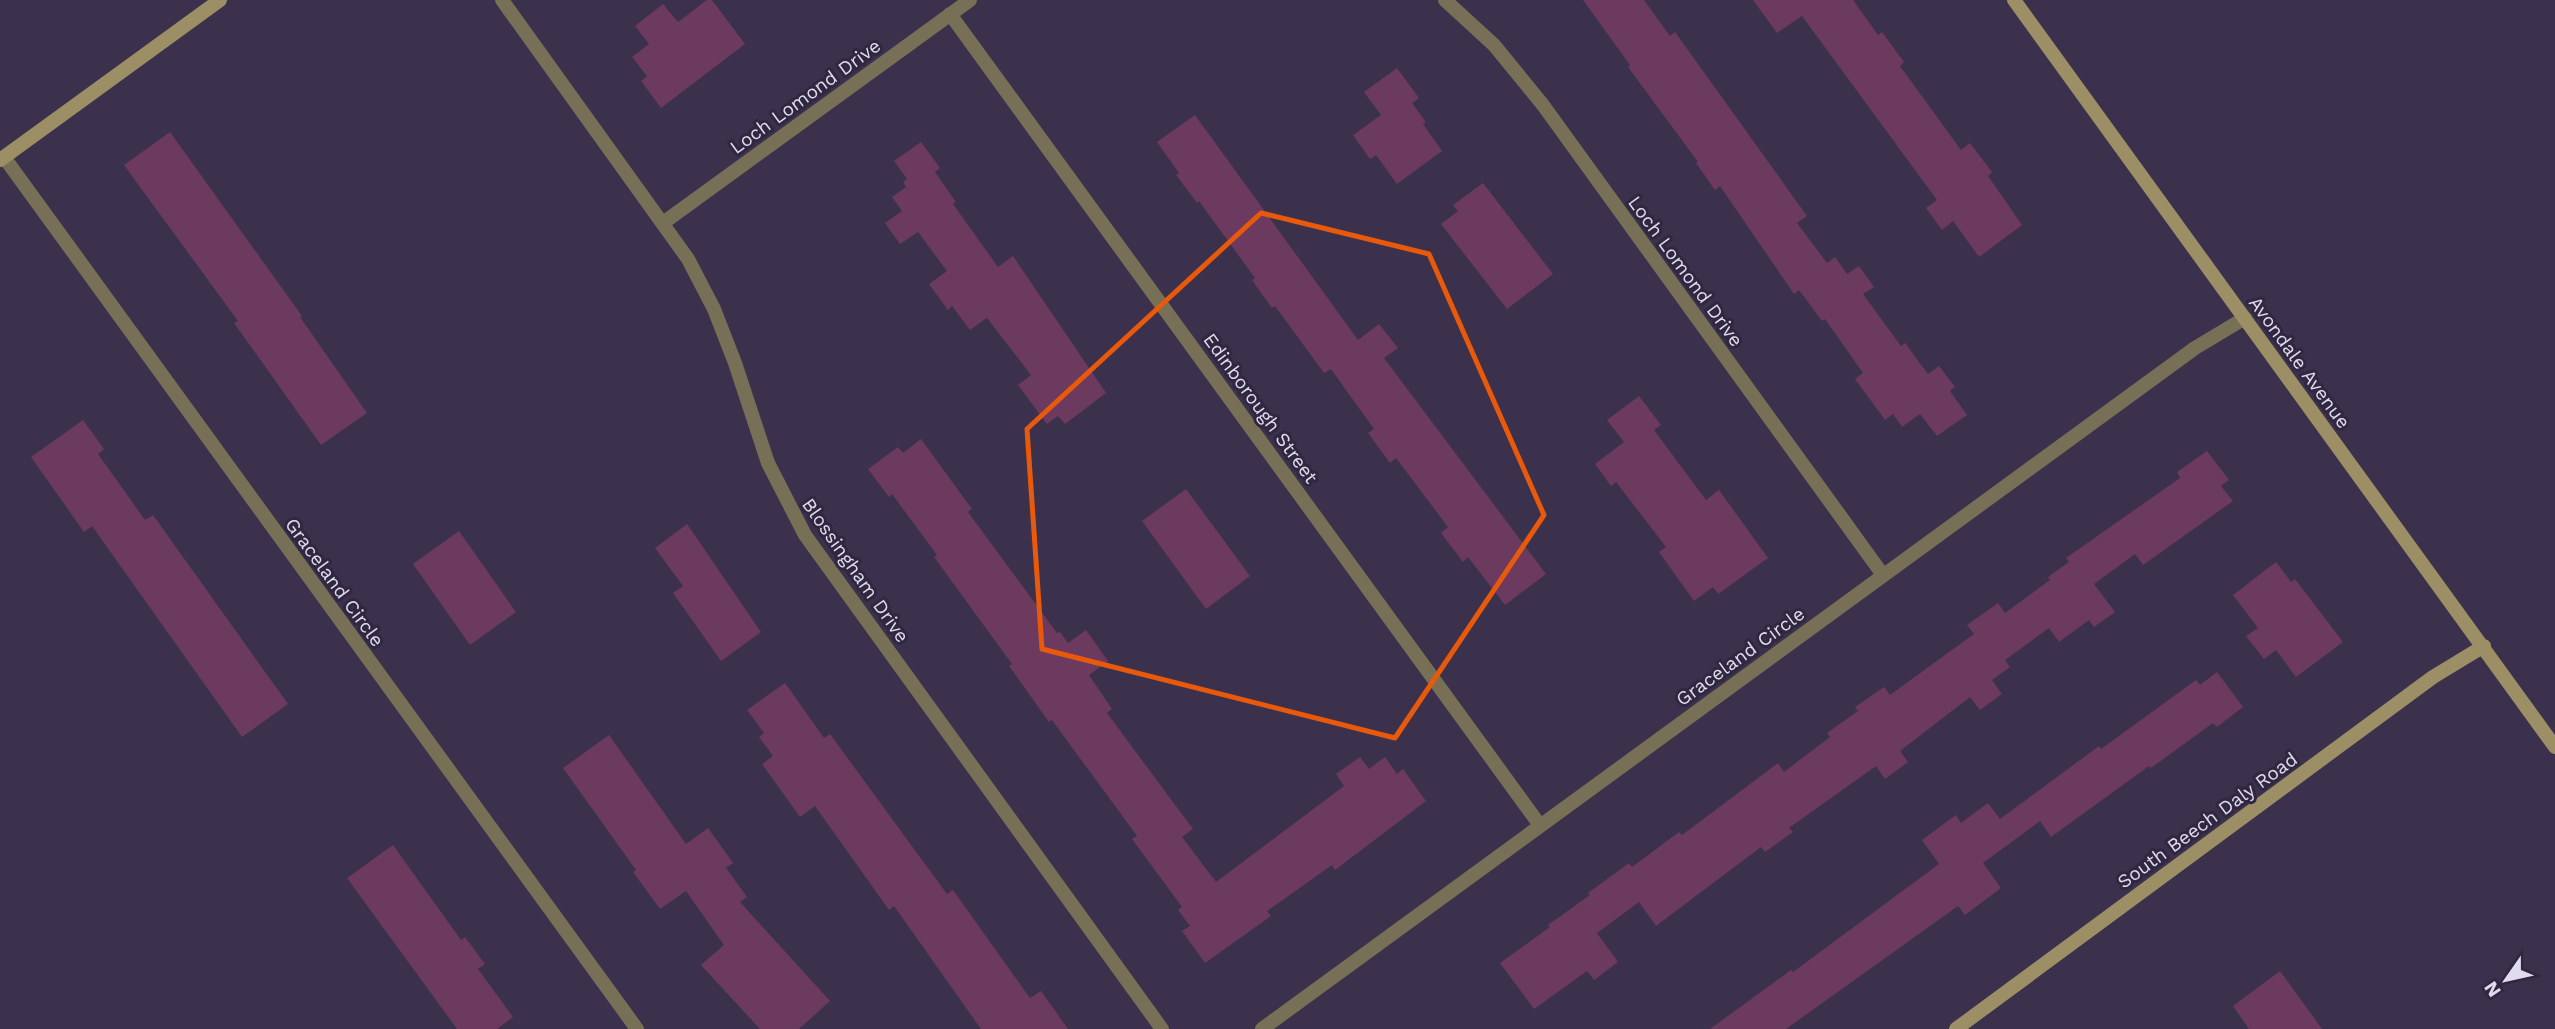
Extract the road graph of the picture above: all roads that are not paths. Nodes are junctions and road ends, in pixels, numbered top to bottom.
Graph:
1 (220, 0) edge
2 (502, 0) edge
3 (970, 0) edge
4 (1444, 0) edge
5 (2014, 0) edge
6 (950, 14) junction
7 (2, 159) edge
8 (663, 223) junction
9 (2245, 318) junction
10 (1883, 575) junction
11 (2484, 646) junction
12 (2555, 747) edge
13 (1539, 824) junction
14 (636, 1029) edge
15 (1162, 1029) edge
16 (1262, 1029) edge
17 (1956, 1029) edge

1 - 7 street
2 - 8 street, Blossingham Drive
3 - 6 street, Loch Lomond Drive
4 - 10 street, Loch Lomond Drive
5 - 9 street, Avondale Avenue
6 - 8 street, Loch Lomond Drive
6 - 13 street, Edinborough Street
7 - 14 street, Graceland Circle
8 - 15 street, Blossingham Drive
9 - 10 street, Graceland Circle
9 - 11 street, Avondale Avenue
10 - 13 street, Graceland Circle
11 - 12 street, Avondale Avenue
11 - 17 street, South Beech Daly Road
13 - 16 street, Graceland Circle

